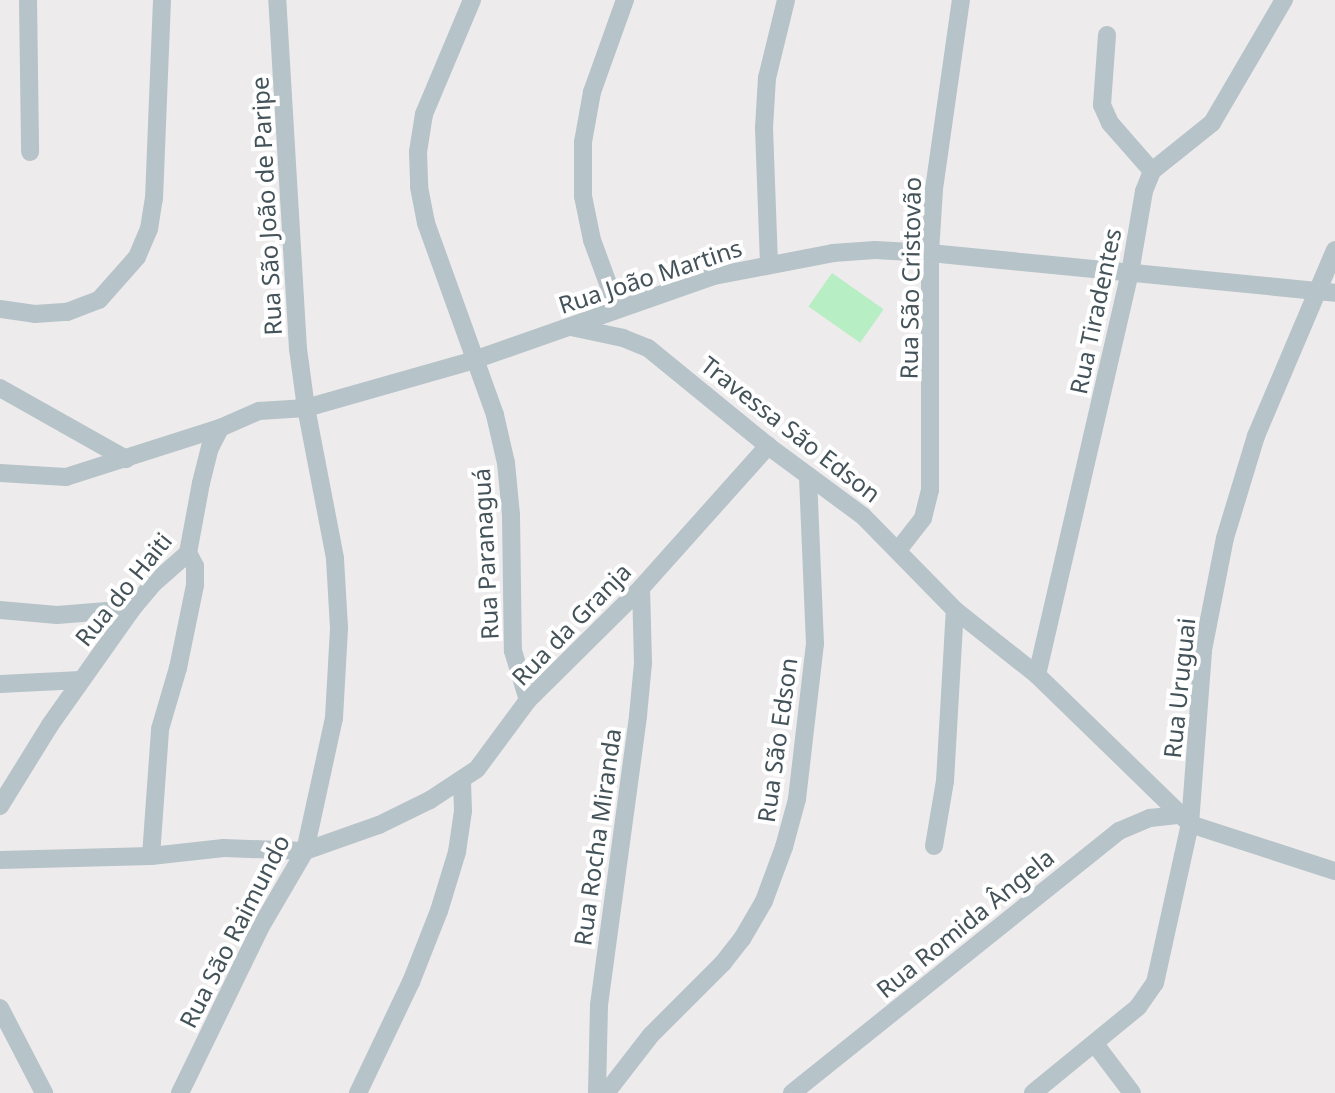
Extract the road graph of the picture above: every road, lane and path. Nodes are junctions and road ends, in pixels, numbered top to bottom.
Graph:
1 (28, 0) edge
2 (162, 0) edge
3 (277, 0) edge
4 (472, 0) edge
5 (625, 0) edge
6 (786, 0) edge
7 (961, 0) edge
8 (1284, 0) edge
9 (1107, 35) dead end
10 (30, 152) dead end
11 (1152, 171) junction
12 (1335, 250) edge
13 (930, 253) junction
14 (769, 264) junction
15 (1130, 273) junction
16 (1326, 292) edge
17 (617, 308) junction
18 (0, 309) edge
19 (571, 327) junction
20 (474, 360) junction
21 (0, 388) edge
22 (306, 408) junction
23 (220, 428) junction
24 (768, 446) junction
25 (126, 459) junction
26 (0, 473) edge
27 (808, 476) junction
28 (899, 549) junction
29 (188, 553) junction
30 (641, 588) junction
31 (132, 609) junction
32 (0, 610) edge
33 (955, 610) junction
34 (1037, 675) junction
35 (81, 680) junction
36 (0, 684) edge
37 (528, 700) junction
38 (462, 780) junction
39 (0, 806) edge
40 (1185, 820) junction
41 (934, 846) dead end
42 (305, 851) junction
43 (151, 856) junction
44 (0, 860) edge
45 (1335, 871) edge
46 (0, 1008) edge
47 (1095, 1044) junction
48 (44, 1093) edge
49 (180, 1093) edge
50 (358, 1093) edge
51 (597, 1093) edge
52 (606, 1093) edge
53 (792, 1093) edge
54 (1033, 1093) edge
55 (1132, 1093) edge

1 - 10 street
2 - 18 street
3 - 22 street, Rua São João de Paripe
4 - 20 street, Rua Paranaguá
5 - 17 street
6 - 14 street
7 - 13 street, Rua São Cristovão
8 - 11 street
9 - 11 street
11 - 15 street, Rua Tiradentes
12 - 16 street, Rua Uruguai
13 - 14 street, Rua João Martins
13 - 15 street, Rua João Martins
13 - 28 street, Rua São Cristovão
14 - 17 street, Rua João Martins
15 - 16 street, Rua João Martins
15 - 34 street, Rua Tiradentes
16 - 40 street, Rua Uruguai
17 - 19 street, Rua João Martins
19 - 20 street, Rua João Martins
19 - 24 street, Travessa São Edson
20 - 22 street, Rua João Martins
20 - 37 street, Rua Paranaguá
21 - 25 street
22 - 23 street, Rua João Martins
22 - 42 street, Rua São Raimundo
23 - 25 street, Rua João Martins
23 - 29 street, Rua do Haiti
24 - 27 street, Travessa São Edson
24 - 30 street, Rua da Granja
25 - 26 street, Rua João Martins
27 - 28 street, Travessa São Edson
27 - 52 street, Rua São Edson
28 - 33 street, Travessa São Edson
29 - 31 street, Rua do Haiti
29 - 43 street
30 - 37 street, Rua da Granja
30 - 51 street, Rua Rocha Miranda
31 - 32 street
31 - 35 street, Rua do Haiti
33 - 34 street, Travessa São Edson
33 - 41 street
34 - 40 street, Travessa São Edson
35 - 36 street
35 - 39 street, Rua do Haiti
37 - 38 street, Rua da Granja
38 - 42 street, Rua da Granja
38 - 50 street
40 - 45 street
40 - 47 street, Rua Uruguai
40 - 53 street, Rua Romida Ângela
42 - 43 street
42 - 49 street, Rua São Raimundo
43 - 44 street
46 - 48 street
47 - 54 street, Rua Uruguai
47 - 55 street

